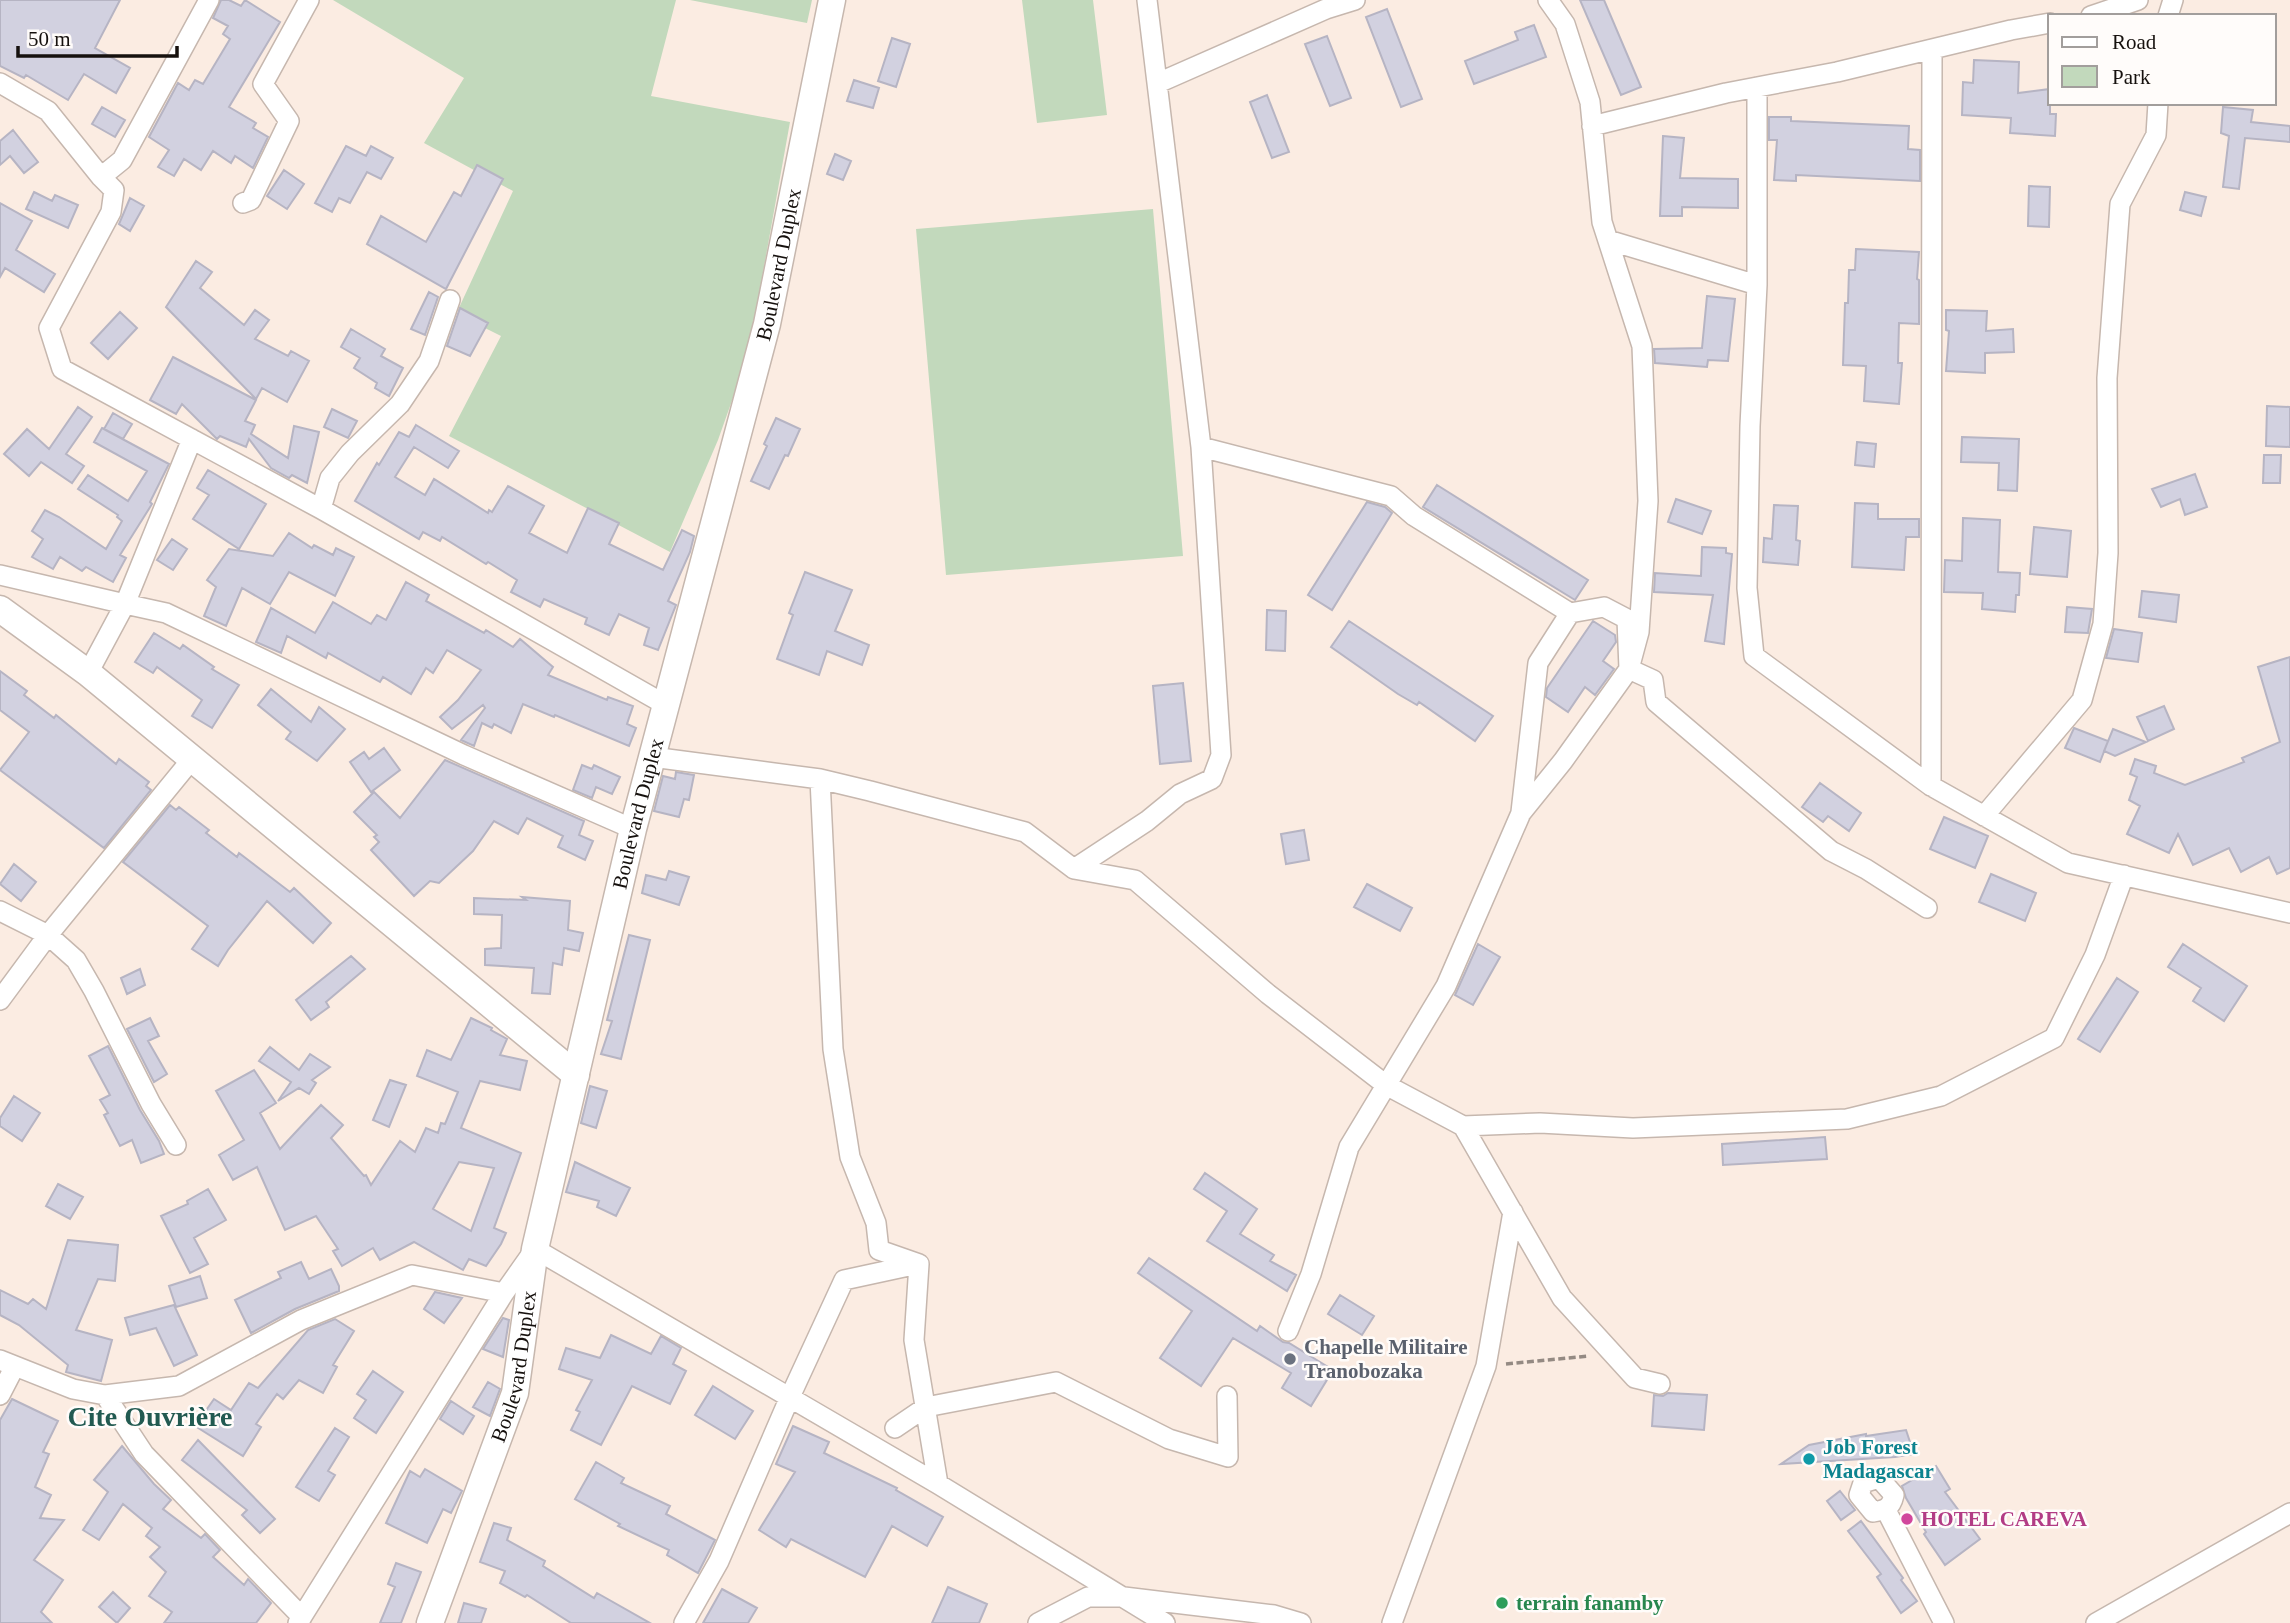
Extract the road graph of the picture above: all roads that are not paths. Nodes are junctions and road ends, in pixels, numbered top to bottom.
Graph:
1 (209, 0) edge
2 (309, 0) edge
3 (832, 0) edge
4 (1147, 0) edge
5 (1355, 0) edge
6 (1548, 0) edge
7 (2138, 0) edge
8 (2097, 14) edge
9 (2048, 23) edge
10 (1933, 49) junction
11 (0, 83) edge
12 (1158, 83) junction
13 (1757, 87) junction
14 (2158, 105) edge
15 (1592, 126) junction
16 (101, 177) junction
17 (243, 203) dead end
18 (1608, 240) junction
19 (1757, 285) junction
20 (450, 300) dead end
21 (192, 439) junction
22 (1201, 447) junction
23 (321, 509) junction
24 (0, 575) edge
25 (125, 604) junction
26 (0, 609) edge
27 (1570, 613) junction
28 (1629, 669) junction
29 (88, 673) junction
30 (666, 705) junction
31 (652, 757) junction
32 (192, 759) junction
33 (820, 779) junction
34 (1931, 786) junction
35 (1521, 814) junction
36 (1984, 816) junction
37 (633, 829) junction
38 (1074, 869) junction
39 (2124, 875) junction
40 (1927, 908) dead end
41 (0, 911) edge
42 (2290, 913) edge
43 (48, 935) junction
44 (0, 1000) edge
45 (576, 1075) junction
46 (1386, 1085) junction
47 (1463, 1126) junction
48 (176, 1145) dead end
49 (1513, 1212) junction
50 (535, 1249) junction
51 (919, 1264) junction
52 (504, 1293) junction
53 (1288, 1331) dead end
54 (8, 1363) edge
55 (1660, 1384) dead end
56 (0, 1395) edge
57 (105, 1395) junction
58 (1227, 1396) dead end
59 (789, 1399) junction
60 (926, 1406) junction
61 (895, 1428) dead end
62 (938, 1484) junction
63 (1886, 1510) dead end
64 (2290, 1513) edge
65 (1124, 1597) junction
66 (300, 1620) edge
67 (430, 1623) edge
68 (684, 1623) edge
69 (1038, 1623) edge
70 (1165, 1623) edge
71 (1301, 1623) edge
72 (1392, 1623) edge
73 (1944, 1623) edge
74 (2096, 1623) edge

1 - 16 street
2 - 17 street
3 - 30 main road, Boulevard Duplex
4 - 12 street
5 - 12 street
6 - 15 street
7 - 8 street
9 - 10 street
10 - 13 street
10 - 34 street
11 - 16 street
12 - 22 street
13 - 15 street
13 - 19 street
14 - 36 street
15 - 18 street
16 - 21 street
18 - 19 street
18 - 28 street
19 - 34 street
20 - 23 street
21 - 23 street
21 - 25 street
22 - 27 street
22 - 38 street
23 - 30 street
24 - 25 street
25 - 29 street
25 - 37 street
26 - 29 main road
27 - 28 street
27 - 35 street
28 - 35 street
28 - 40 street
29 - 32 main road
30 - 31 main road, Boulevard Duplex
31 - 33 street
31 - 37 main road, Boulevard Duplex
32 - 43 street
32 - 45 main road
33 - 38 street
33 - 51 street
34 - 36 street
35 - 46 street
36 - 39 street
37 - 45 main road, Boulevard Duplex
38 - 46 street
39 - 42 street
39 - 47 street
41 - 43 street
43 - 44 street
43 - 48 street
45 - 50 main road, Boulevard Duplex
46 - 47 street
46 - 53 street
47 - 49 street
49 - 55 street
49 - 72 street
50 - 52 street
50 - 59 street
50 - 67 main road, Boulevard Duplex
51 - 59 street
51 - 60 street
52 - 57 street
52 - 66 street
54 - 56 street
54 - 57 street
57 - 66 street
58 - 60 street
59 - 62 street
59 - 68 street
60 - 61 street
60 - 62 street
62 - 65 street
63 - 73 street
64 - 74 street
65 - 69 street
65 - 70 street
65 - 71 street

